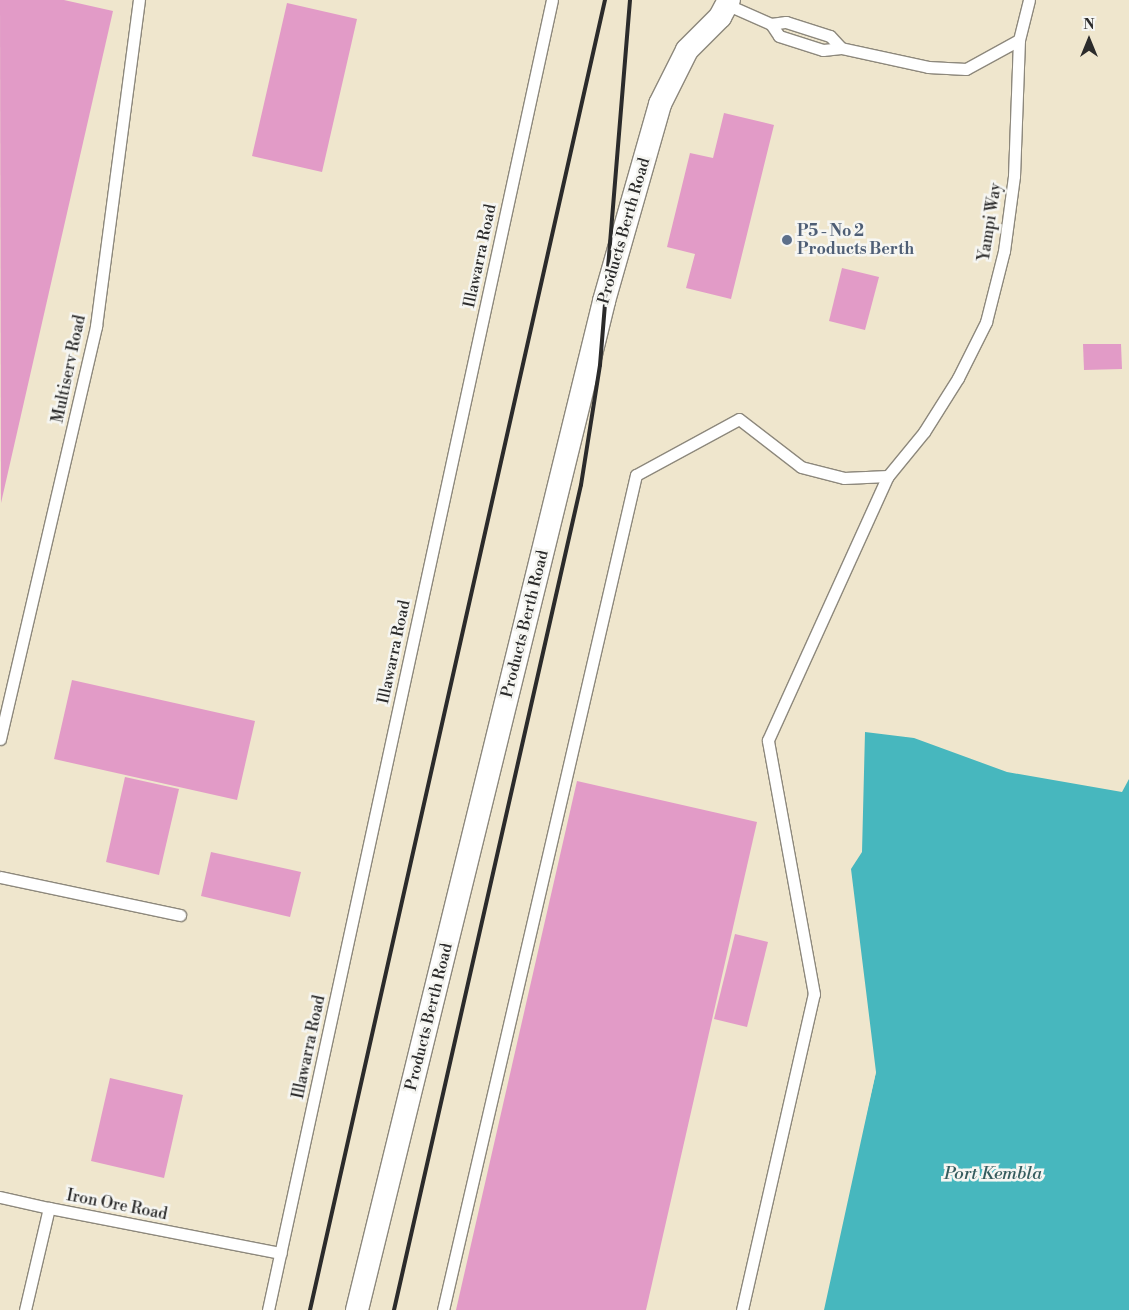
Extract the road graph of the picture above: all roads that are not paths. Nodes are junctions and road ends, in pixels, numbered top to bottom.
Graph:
1 (139, 0) edge
2 (552, 0) edge
3 (1028, 0) edge
4 (728, 2) edge
5 (1020, 40) junction
6 (888, 476) junction
7 (0, 740) edge
8 (0, 877) edge
9 (180, 915) dead end
10 (0, 1197) edge
11 (49, 1208) junction
12 (281, 1254) junction
13 (25, 1310) edge
14 (268, 1310) edge
15 (357, 1310) edge
16 (443, 1310) edge
17 (742, 1310) edge

1 - 7 lane, Multiserv Road
2 - 12 lane, Illawarra Road
3 - 5 lane, Yampi Way
4 - 5 lane, Products Berth Road
4 - 15 street, Products Berth Road
5 - 6 lane, Yampi Way
6 - 16 lane
6 - 17 lane
8 - 9 lane
10 - 11 lane
11 - 12 lane, Iron Ore Road
11 - 13 lane, Iron Ore Road
12 - 14 lane, Illawarra Road

